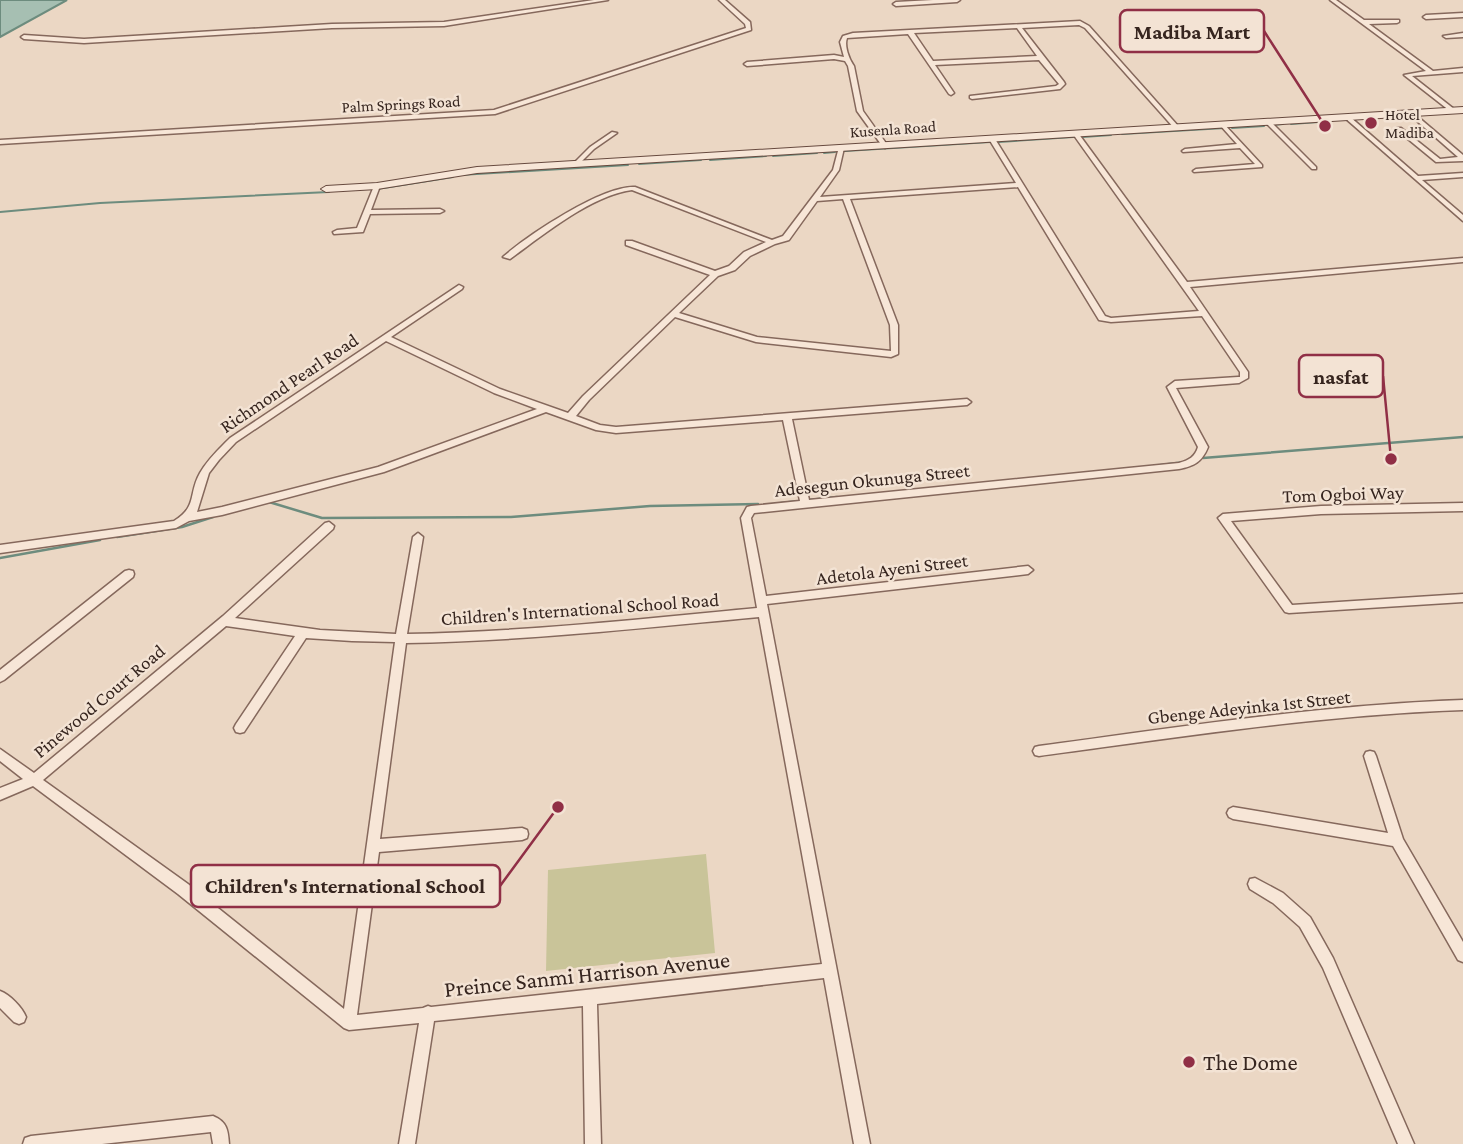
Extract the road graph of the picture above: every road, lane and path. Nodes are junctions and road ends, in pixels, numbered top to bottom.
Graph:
1 (586, 0) edge
2 (604, 0) edge
3 (722, 0) edge
4 (957, 0) edge
5 (1333, 0) edge
6 (923, 1) edge
7 (896, 4) dead end
8 (1463, 15) edge
9 (1426, 17) dead end
10 (1397, 21) dead end
11 (1364, 22) junction
12 (1018, 26) junction
13 (910, 32) junction
14 (1463, 35) edge
15 (1446, 36) dead end
16 (1041, 58) junction
17 (848, 60) junction
18 (931, 63) junction
19 (747, 64) dead end
20 (1463, 70) edge
21 (1431, 72) junction
22 (951, 93) dead end
23 (972, 97) dead end
24 (1457, 110) edge
25 (1411, 113) junction
26 (1347, 117) junction
27 (1268, 122) junction
28 (1223, 125) junction
29 (1177, 128) junction
30 (1399, 129) dead end
31 (614, 133) dead end
32 (1076, 134) junction
33 (992, 139) junction
34 (0, 142) edge
35 (885, 146) junction
36 (1242, 146) junction
37 (841, 148) junction
38 (1185, 151) dead end
39 (1463, 158) edge
40 (1454, 160) junction
41 (576, 165) junction
42 (1463, 166) edge
43 (1314, 168) dead end
44 (1196, 171) dead end
45 (1463, 175) edge
46 (1416, 178) junction
47 (1021, 185) junction
48 (375, 188) junction
49 (326, 189) dead end
50 (846, 197) junction
51 (816, 199) junction
52 (440, 211) dead end
53 (367, 212) junction
54 (1462, 216) edge
55 (337, 232) dead end
56 (772, 242) junction
57 (629, 243) dead end
58 (507, 257) dead end
59 (1463, 260) edge
60 (715, 274) junction
61 (1185, 285) junction
62 (459, 287) dead end
63 (1205, 313) junction
64 (674, 314) junction
65 (387, 338) junction
66 (967, 402) dead end
67 (545, 409) junction
68 (569, 418) junction
69 (788, 418) junction
70 (805, 504) junction
71 (1463, 507) edge
72 (189, 517) junction
73 (329, 526) dead end
74 (418, 537) dead end
75 (0, 549) edge
76 (1028, 570) dead end
77 (129, 574) dead end
78 (1463, 598) edge
79 (762, 607) junction
80 (224, 621) junction
81 (303, 633) junction
82 (401, 638) junction
83 (0, 677) edge
84 (1463, 705) edge
85 (240, 728) dead end
86 (1039, 751) dead end
87 (0, 754) edge
88 (1370, 756) dead end
89 (34, 780) junction
90 (0, 794) edge
91 (1233, 813) dead end
92 (522, 834) dead end
93 (1397, 841) junction
94 (374, 846) junction
95 (1255, 884) dead end
96 (1463, 955) edge
97 (831, 970) junction
98 (0, 998) edge
99 (590, 998) junction
100 (428, 1013) junction
101 (19, 1017) dead end
102 (349, 1023) junction
103 (31, 1144) edge
104 (221, 1144) edge
105 (407, 1144) edge
106 (593, 1144) edge
107 (862, 1144) edge
108 (1406, 1144) edge

1 - 2 street
3 - 34 street, Palm Springs Road
4 - 6 street
5 - 11 street
6 - 7 street
8 - 9 street
10 - 11 street
11 - 21 street
12 - 13 street
12 - 16 street
12 - 29 street
13 - 17 street
13 - 18 street
14 - 15 street
16 - 18 street
16 - 23 street
17 - 19 street
17 - 35 street
18 - 22 street
20 - 21 street
21 - 24 street
24 - 25 main road, Kusenla Road
25 - 26 main road, Kusenla Road
25 - 39 street
26 - 27 main road, Kusenla Road
26 - 46 street
27 - 28 main road, Kusenla Road
27 - 43 street
28 - 29 main road, Kusenla Road
28 - 36 street
29 - 32 main road, Kusenla Road
30 - 40 street
31 - 41 street
32 - 33 main road, Kusenla Road
32 - 61 street
33 - 35 main road, Kusenla Road
33 - 47 street
35 - 37 main road, Kusenla Road
36 - 38 street
36 - 44 street
37 - 41 main road, Kusenla Road
37 - 51 street
39 - 40 street
40 - 42 street
41 - 48 main road, Kusenla Road
45 - 46 street
46 - 54 street
47 - 50 street
47 - 63 street
48 - 49 main road, Kusenla Road
48 - 53 street
50 - 51 street
50 - 64 street
51 - 56 street
52 - 53 street
53 - 55 street
56 - 58 street
56 - 60 street
57 - 60 street
59 - 61 street
60 - 64 street
61 - 63 street
62 - 65 street, Richmond Pearl Road
63 - 70 street, Adesegun Okunuga Street
64 - 68 street
65 - 67 street
65 - 72 street, Richmond Pearl Road
66 - 69 street
67 - 68 street
67 - 72 street
68 - 69 street
69 - 70 street
70 - 79 street, Adesegun Okunuga Street
71 - 78 street, Tom Ogboi Way
72 - 75 street
73 - 80 street, Pinewood Court Road
74 - 82 street
76 - 79 street, Adetola Ayeni Street
77 - 83 street
79 - 82 street, Children's International School Road
79 - 97 street, Adesegun Okunuga Street
80 - 81 street, Children's International School Road
80 - 89 street, Pinewood Court Road
81 - 82 street, Children's International School Road
81 - 85 street
82 - 94 street
84 - 86 street, Gbenge Adeyinka 1st Street
87 - 89 street
88 - 93 street
89 - 90 street
89 - 102 street, Pinewood Court Road
91 - 93 street
92 - 94 street
93 - 96 street
94 - 102 street
95 - 108 street
97 - 99 street, Preince Sanmi Harrison Avenue
97 - 107 street, Adesegun Okunuga Street
98 - 101 street
99 - 100 street, Preince Sanmi Harrison Avenue
99 - 106 street
100 - 102 street, Preince Sanmi Harrison Avenue
100 - 105 street
103 - 104 street

